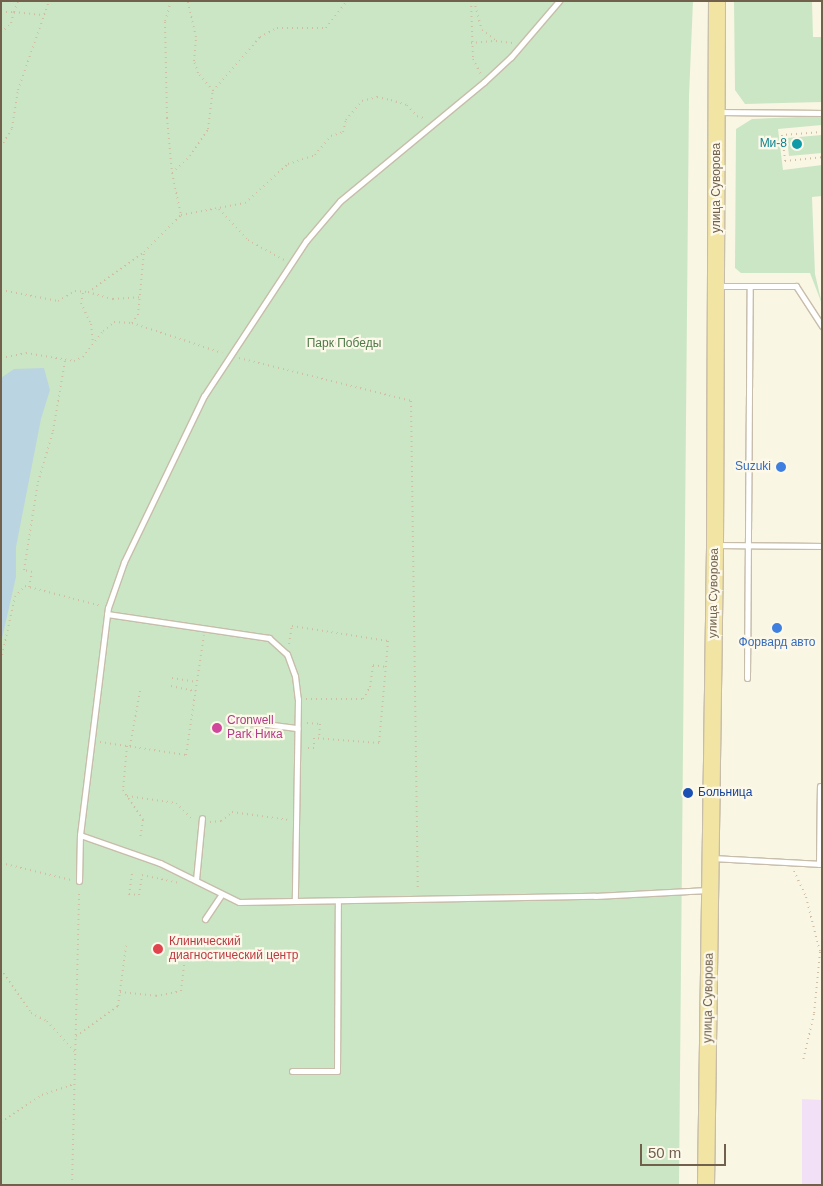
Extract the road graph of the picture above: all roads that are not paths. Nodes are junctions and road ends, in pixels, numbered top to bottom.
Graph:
1 (559, 1) edge
2 (717, 1) edge
3 (717, 112) junction
4 (822, 113) edge
5 (717, 286) junction
6 (750, 286) junction
7 (819, 319) edge
8 (822, 326) edge
9 (715, 546) junction
10 (748, 546) junction
11 (822, 546) edge
12 (108, 611) junction
13 (747, 678) dead end
14 (235, 720) dead end
15 (297, 725) junction
16 (820, 786) dead end
17 (202, 820) road end
18 (80, 836) junction
19 (711, 858) junction
20 (820, 864) edge
21 (196, 880) junction
22 (79, 881) road end
23 (711, 890) junction
24 (222, 895) junction
25 (295, 901) junction
26 (338, 901) junction
27 (205, 919) dead end
28 (292, 1071) dead end
29 (706, 1185) edge

1 - 12 lane
2 - 3 main road, улица Суворова
3 - 4 lane
3 - 5 main road, улица Суворова
5 - 6 lane
5 - 9 main road, улица Суворова
6 - 7 lane
6 - 10 lane
7 - 8 lane
9 - 10 lane
9 - 19 main road, улица Суворова
10 - 11 lane
10 - 13 lane
12 - 15 lane
12 - 18 lane
14 - 15 lane
15 - 25 lane
16 - 20 lane
17 - 21 lane
18 - 21 lane
18 - 22 lane
19 - 20 lane
19 - 23 main road, улица Суворова
21 - 24 lane
23 - 26 lane
23 - 29 main road, улица Суворова
24 - 25 lane
24 - 27 lane
25 - 26 lane
26 - 28 lane

